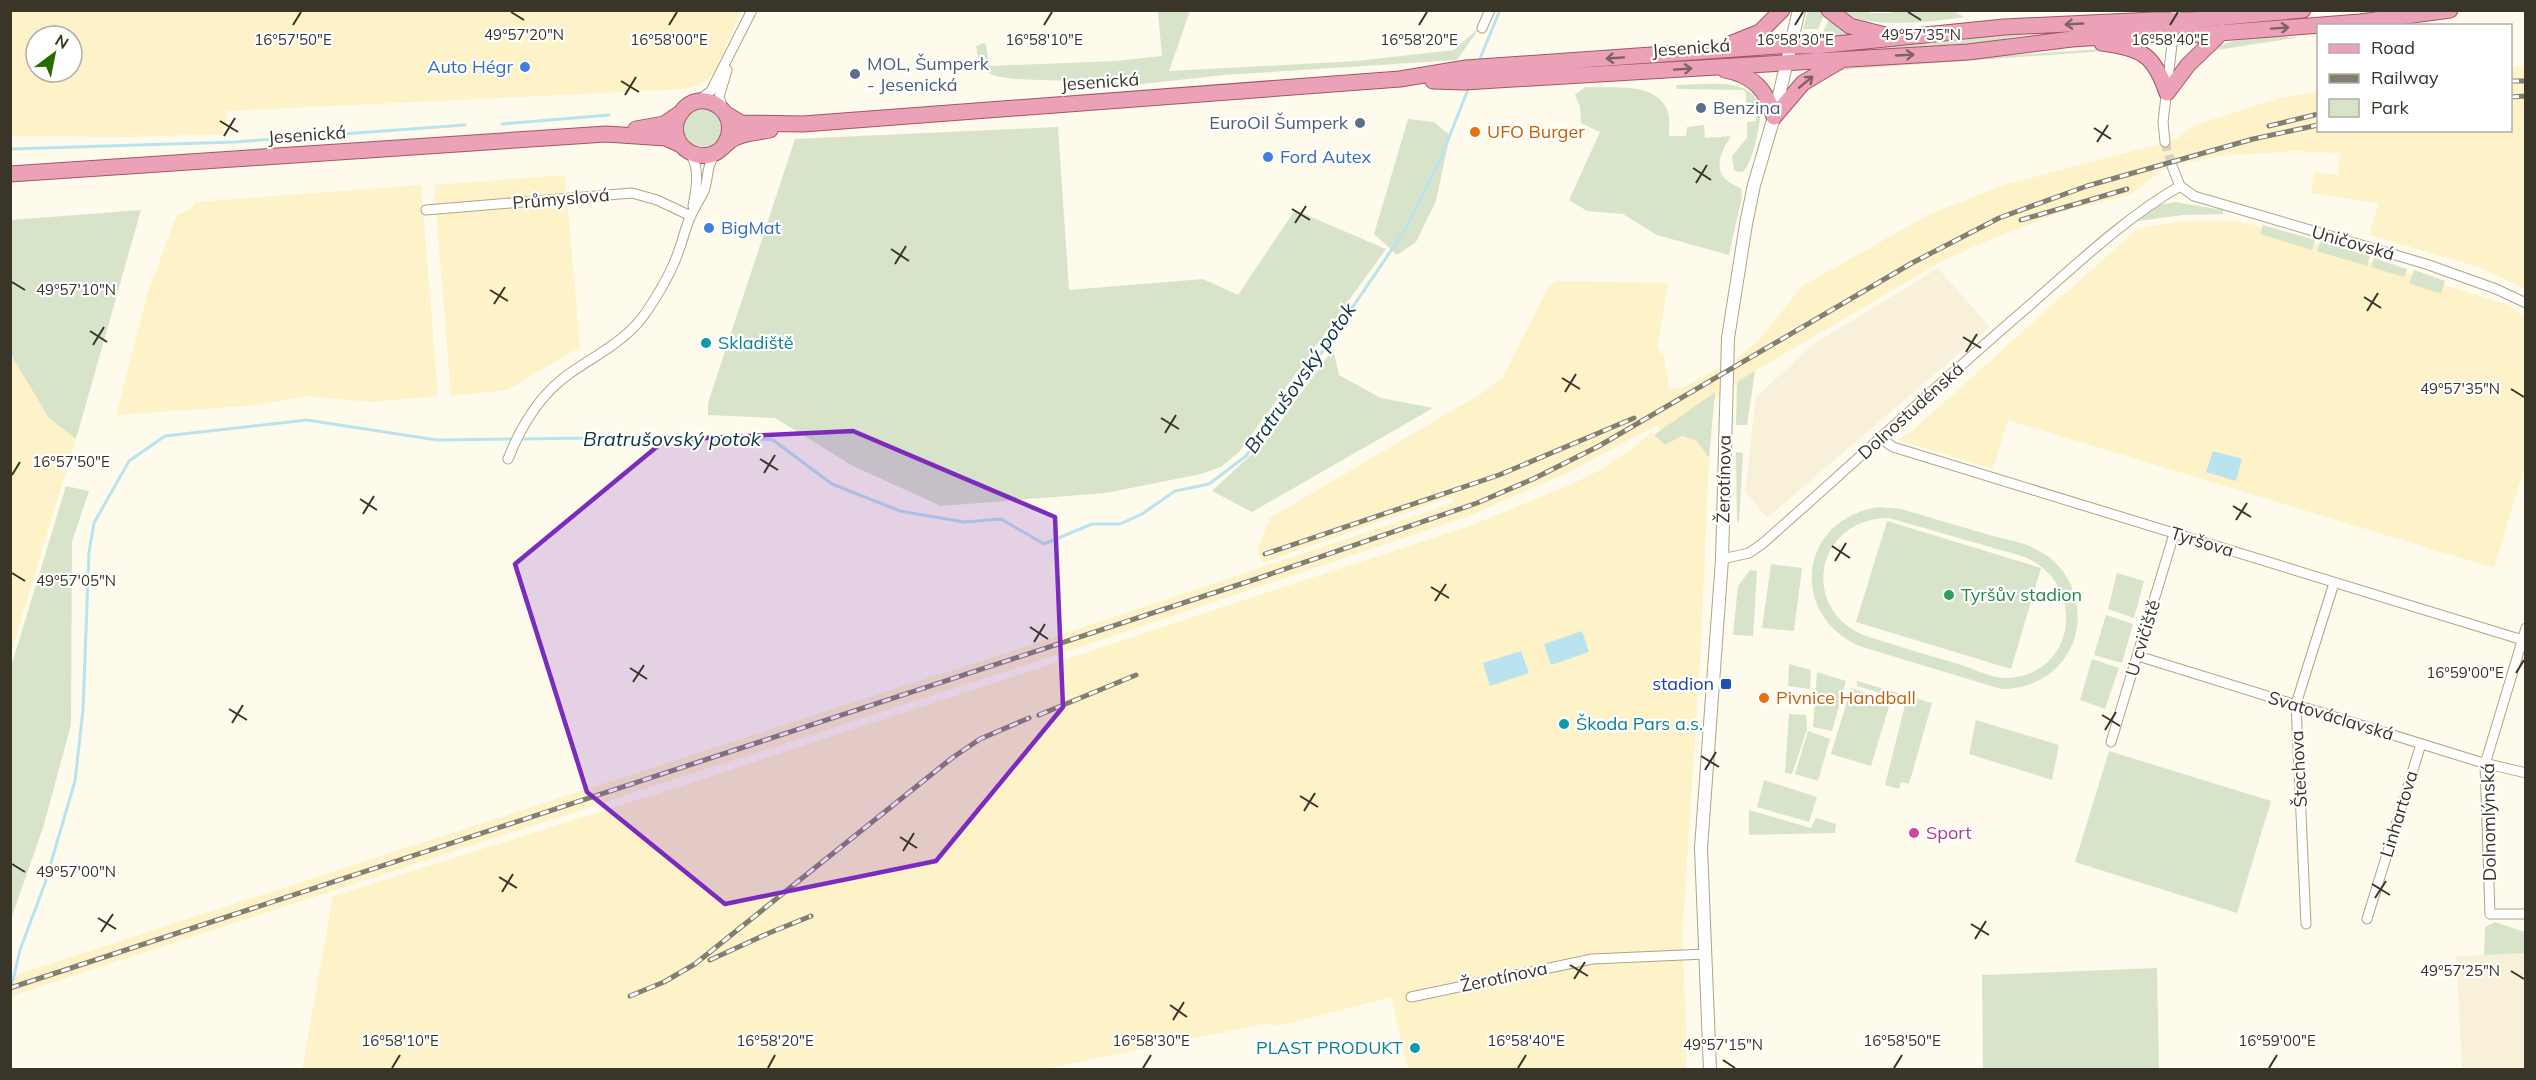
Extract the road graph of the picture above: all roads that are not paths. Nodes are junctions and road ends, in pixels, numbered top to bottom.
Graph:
1 (752, 10) edge
2 (1490, 10) edge
3 (1782, 10) edge
4 (1799, 10) edge
5 (1829, 10) edge
6 (2136, 10) edge
7 (2215, 10) edge
8 (2304, 10) edge
9 (2450, 10) edge
10 (2243, 16) junction
11 (2114, 22) junction
12 (2176, 22) edge
13 (2332, 24) edge
14 (2317, 25) edge
15 (1482, 28) dead end
16 (2222, 32) junction
17 (1903, 38) junction
18 (2072, 39) junction
19 (733, 50) junction
20 (1708, 51) junction
21 (1789, 54) junction
22 (1847, 58) junction
23 (1708, 67) junction
24 (1400, 79) junction
25 (2167, 93) junction
26 (696, 102) junction
27 (681, 111) junction
28 (726, 114) junction
29 (1774, 117) junction
30 (803, 124) junction
31 (606, 134) junction
32 (2165, 142) tunnel mouth
33 (683, 147) junction
34 (721, 149) junction
35 (2172, 166) tunnel mouth
36 (10, 174) edge
37 (2180, 186) junction
38 (426, 210) dead end
39 (691, 216) junction
40 (2526, 303) edge
41 (1880, 438) junction
42 (508, 459) dead end
43 (2174, 534) junction
44 (1722, 559) junction
45 (2334, 583) junction
46 (2526, 628) edge
47 (2524, 640) edge
48 (2138, 656) junction
49 (2296, 704) junction
50 (2112, 742) dead end
51 (2421, 744) junction
52 (2486, 764) junction
53 (2526, 772) edge
54 (2526, 914) edge
55 (2367, 919) dead end
56 (2306, 924) dead end
57 (1706, 954) junction
58 (1411, 997) dead end
59 (1710, 1070) edge

1 - 19 street
2 - 15 street
3 - 20 main road
4 - 21 street, Žerotínova
5 - 17 main road
6 - 11 main road
7 - 10 main road
8 - 10 main road, Jesenická
13 -> 9 main road, Jesenická
10 - 12 main road, Jesenická
11 - 12 main road, Jesenická
11 -> 17 main road, Jesenická
12 - 16 main road, Jesenická
12 - 18 main road, Jesenická
12 - 25 street
16 -> 14 main road, Jesenická
16 - 25 main road
17 - 21 main road, Jesenická
22 -> 18 main road, Jesenická
18 - 25 main road
19 - 26 street
19 - 28 street
20 - 21 main road, Jesenická
20 -> 24 main road, Jesenická
21 - 22 main road, Jesenická
21 - 23 main road, Jesenická
21 - 29 street, Žerotínova
29 -> 22 main road
24 -> 23 main road, Jesenická
23 - 29 main road
24 - 30 main road, Jesenická
25 - 32 street
26 - 27 main road, Jesenická
26 - 28 main road, Jesenická
27 - 31 main road, Jesenická
27 - 33 main road
28 - 30 main road, Jesenická
28 - 34 main road
29 - 44 street, Žerotínova
30 - 34 main road, Jesenická
31 - 33 main road, Jesenická
31 - 36 main road, Jesenická
33 - 34 main road, Jesenická
33 - 39 street
34 - 39 street
35 - 37 street
37 - 40 street, Uničovská
37 - 41 street, Dolnostudénská
38 - 39 street, Průmyslová
39 - 42 street
41 - 43 street, Tyršova
41 - 44 street, Dolnostudénská
43 - 45 street, Tyršova
43 - 48 street, U cvičiště
44 - 57 street, Žerotínova
45 - 47 street, Tyršova
45 - 49 street, Štechova
46 - 47 street, Dolnomlýnská
47 - 52 street, Dolnomlýnská
48 - 49 street, Svatováclavská
48 - 50 street, U cvičiště
49 - 51 street, Svatováclavská
49 - 56 street, Štechova
51 - 52 street, Svatováclavská
51 - 55 street, Linhartova
52 - 53 street, Svatováclavská
52 - 54 street, Dolnomlýnská
57 - 58 street, Žerotínova
57 - 59 street, Žerotínova

